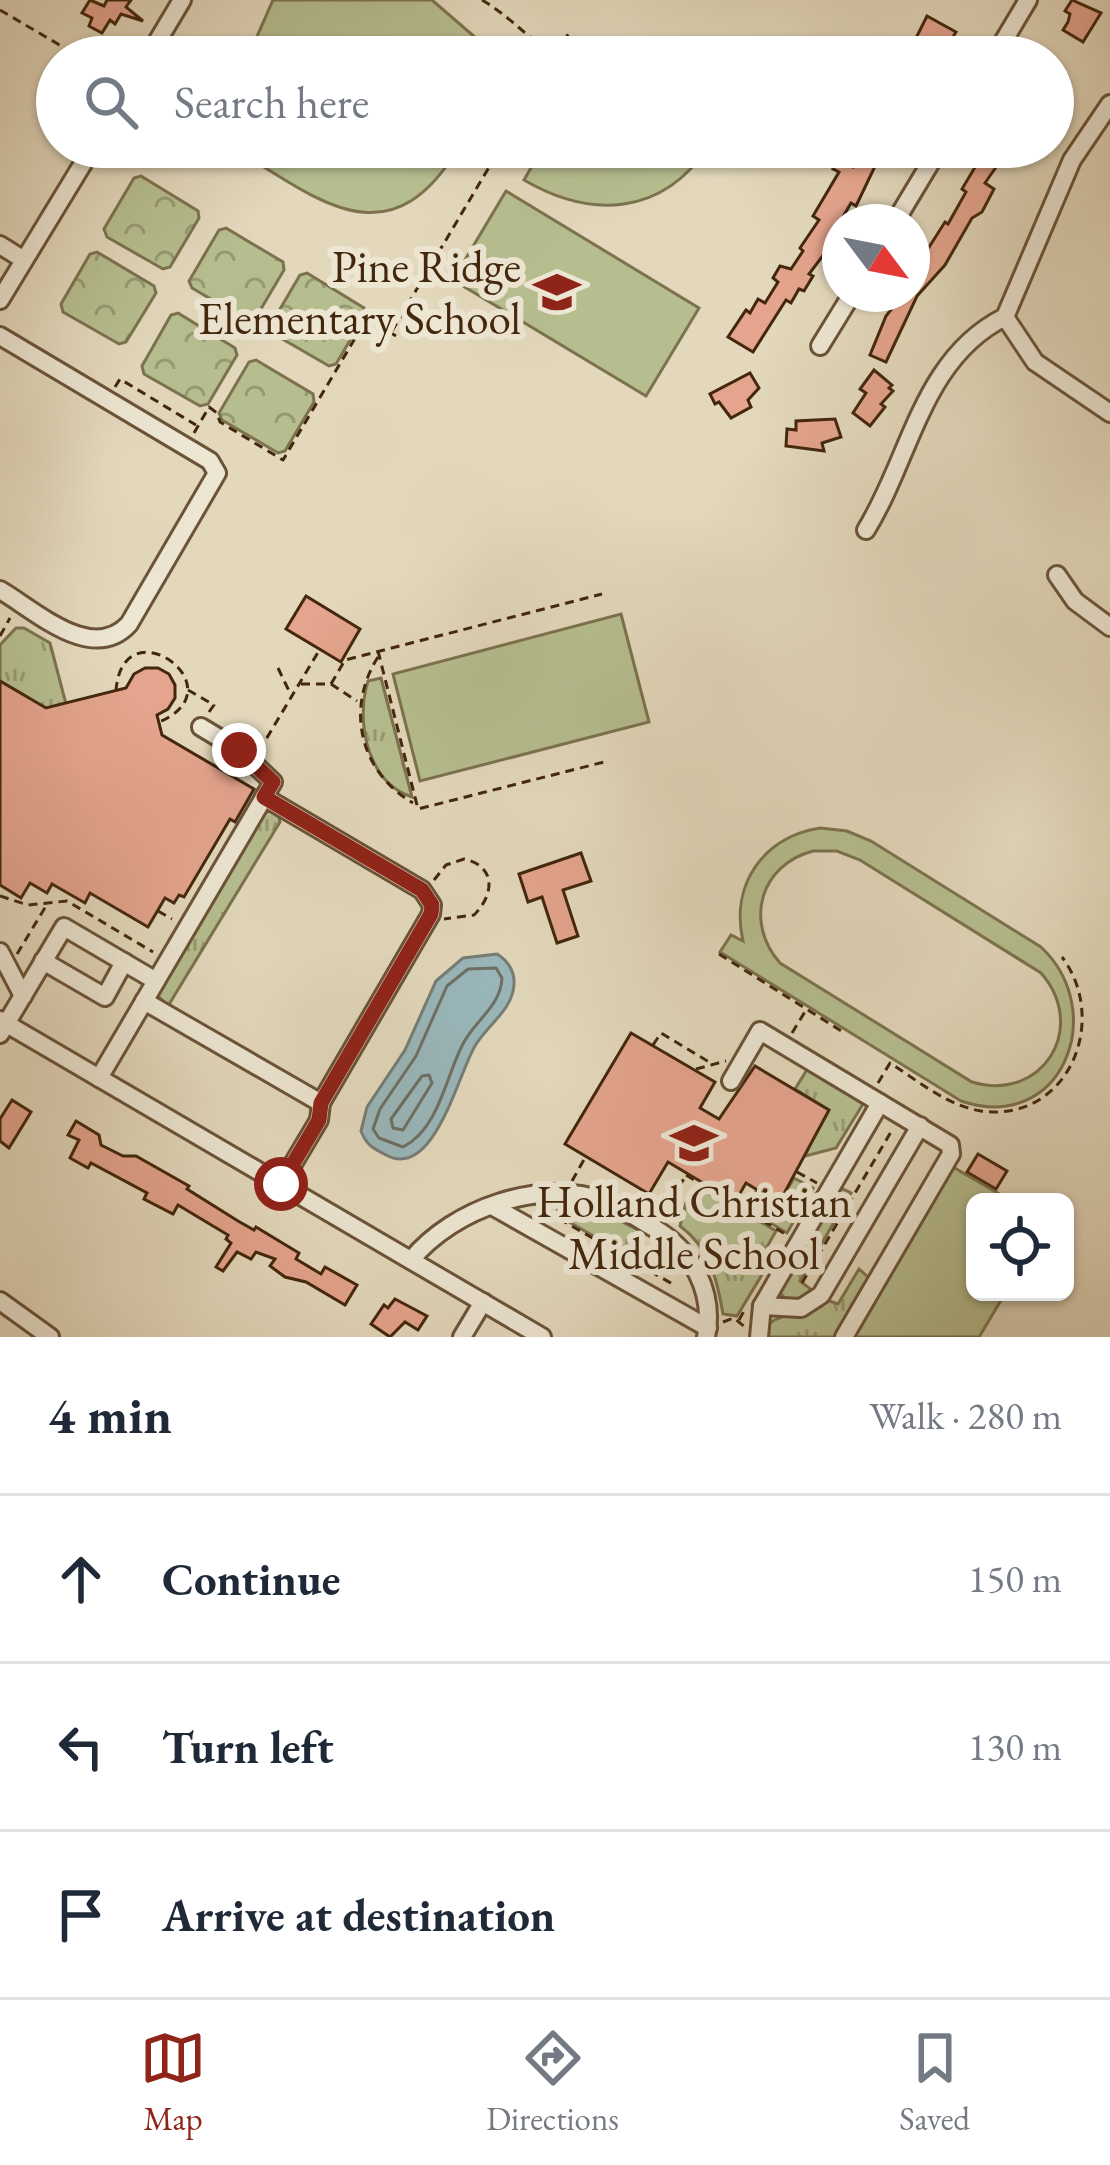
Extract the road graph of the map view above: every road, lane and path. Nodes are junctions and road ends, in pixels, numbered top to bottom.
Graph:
1 (182, 0) edge
2 (482, 0) edge
3 (1028, 0) edge
4 (0, 10) edge
5 (570, 31) dead end
6 (44, 36) edge
7 (161, 36) edge
8 (525, 36) edge
9 (567, 36) edge
10 (1007, 36) edge
11 (1110, 104) edge
12 (1074, 157) edge
13 (81, 168) edge
14 (489, 168) edge
15 (927, 168) edge
16 (1069, 168) edge
17 (906, 204) edge
18 (0, 244) edge
19 (24, 260) junction
20 (6, 278) edge
21 (0, 300) edge
22 (841, 312) edge
23 (1005, 317) junction
24 (0, 336) edge
25 (820, 346) dead end
26 (113, 390) dead end
27 (209, 407) dead end
28 (1110, 412) edge
29 (198, 426) dead end
30 (866, 530) dead end
31 (1057, 575) dead end
32 (0, 590) edge
33 (602, 594) dead end
34 (14, 612) dead end
35 (1110, 627) edge
36 (0, 636) edge
37 (128, 644) dead end
38 (320, 650) dead end
39 (378, 653) junction
40 (136, 656) junction
41 (278, 668) dead end
42 (299, 684) junction
43 (331, 684) junction
44 (186, 689) junction
45 (116, 691) dead end
46 (292, 696) junction
47 (207, 701) dead end
48 (360, 706) junction
49 (159, 722) dead end
50 (201, 727) dead end
51 (604, 762) dead end
52 (252, 763) junction
53 (264, 797) junction
54 (417, 805) junction
55 (426, 892) junction
56 (0, 896) edge
57 (47, 904) junction
58 (158, 910) dead end
59 (431, 914) junction
60 (179, 923) dead end
61 (8, 954) edge
62 (718, 954) dead end
63 (160, 956) dead end
64 (1062, 957) dead end
65 (43, 961) junction
66 (124, 962) junction
67 (156, 981) junction
68 (23, 996) junction
69 (144, 1001) junction
70 (806, 1009) junction
71 (2, 1026) edge
72 (843, 1032) dead end
73 (784, 1045) junction
74 (653, 1046) dead end
75 (745, 1056) junction
76 (703, 1058) junction
77 (714, 1065) junction
78 (99, 1078) junction
79 (731, 1081) dead end
80 (877, 1096) junction
81 (321, 1103) junction
82 (920, 1126) junction
83 (890, 1132) dead end
84 (586, 1156) dead end
85 (797, 1172) dead end
86 (281, 1184) junction
87 (818, 1184) dead end
88 (569, 1186) dead end
89 (493, 1205) junction
90 (560, 1205) dead end
91 (661, 1218) dead end
92 (645, 1234) dead end
93 (788, 1236) dead end
94 (658, 1242) dead end
95 (637, 1247) junction
96 (650, 1255) junction
97 (629, 1259) junction
98 (411, 1260) junction
99 (643, 1267) junction
100 (802, 1282) dead end
101 (676, 1286) dead end
102 (0, 1301) edge
103 (483, 1302) junction
104 (762, 1306) junction
105 (711, 1330) edge
106 (752, 1333) edge
107 (50, 1337) edge
108 (461, 1337) edge
109 (542, 1337) edge
110 (844, 1337) edge

1 - 7 street
2 - 8 path
3 - 10 street
4 - 6 path
5 - 9 path
11 - 12 street
13 - 19 street
14 - 27 path
15 - 17 street
16 - 23 street
18 - 19 street
19 - 20 street
20 - 21 street
22 - 25 street
23 - 28 street
23 - 30 street
24 - 32 street
26 - 29 path
31 - 35 street
33 - 39 path
34 - 36 path
37 - 40 path
38 - 42 path
39 - 43 path
39 - 48 path
39 - 54 path
40 - 44 path
40 - 45 path
41 - 46 path
42 - 43 path
42 - 46 path
43 - 48 path
44 - 47 path
44 - 49 path
46 - 52 path
48 - 54 path
50 - 52 street
51 - 54 path
52 - 53 street
53 - 55 street
53 - 67 street
55 - 59 street
55 - 59 path
56 - 57 path
57 - 61 path
57 - 63 path
58 - 60 path
59 - 81 street
61 - 68 street
62 - 70 path
64 - 80 path
65 - 66 street
65 - 66 street
65 - 68 street
66 - 67 street
67 - 69 street
68 - 71 street
69 - 78 street
69 - 81 street
70 - 72 path
70 - 73 path
71 - 78 street
73 - 75 street
73 - 80 street
74 - 76 path
75 - 77 path
75 - 79 street
76 - 77 path
76 - 77 path
78 - 86 street
80 - 82 street
80 - 104 street
81 - 86 street
82 - 104 street
82 - 110 street
83 - 100 path
84 - 88 path
85 - 87 path
86 - 98 street
89 - 98 street
89 - 105 street
89 - 105 street
90 - 97 path
91 - 93 path
92 - 95 path
94 - 96 path
95 - 96 path
95 - 97 path
96 - 99 path
97 - 99 path
98 - 103 street
99 - 101 path
102 - 107 street
103 - 108 street
103 - 109 street
104 - 106 street
105 - 106 path

